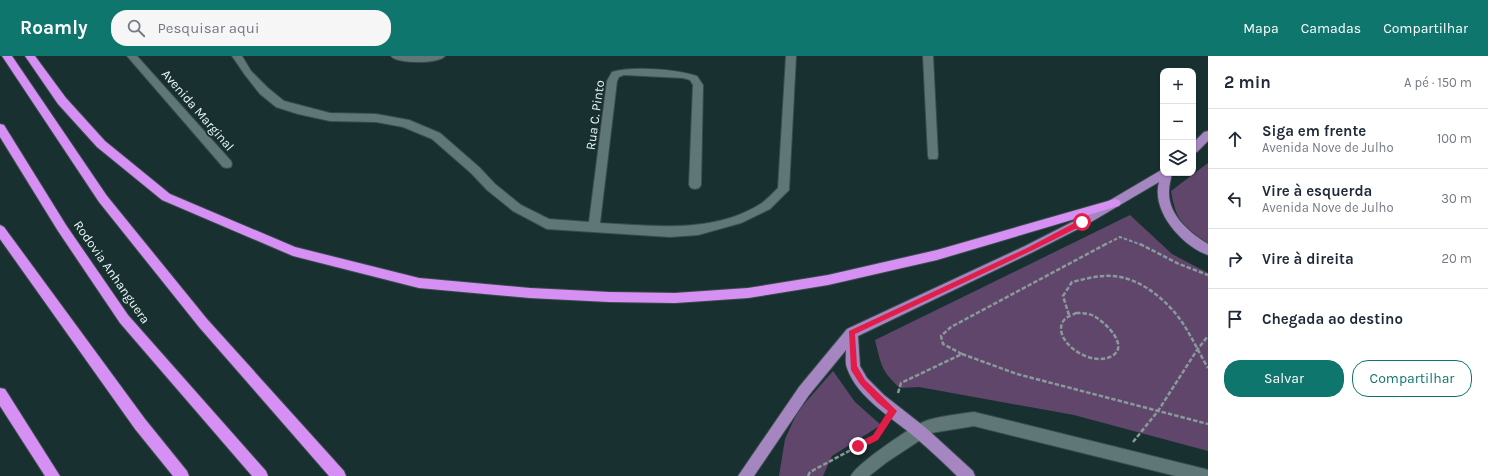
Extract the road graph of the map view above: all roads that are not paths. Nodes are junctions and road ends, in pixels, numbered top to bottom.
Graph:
1 (7, 56) edge
2 (30, 56) edge
3 (132, 56) edge
4 (237, 56) edge
5 (396, 56) edge
6 (440, 56) edge
7 (791, 56) edge
8 (928, 56) edge
9 (0, 128) edge
10 (1208, 135) edge
11 (1196, 146) edge
12 (933, 156) dead end
13 (227, 164) dead end
14 (1161, 176) edge
15 (1165, 176) edge
16 (695, 185) dead end
17 (1115, 203) junction
18 (594, 228) junction
19 (0, 230) edge
20 (1208, 250) edge
21 (852, 333) junction
22 (0, 394) edge
23 (921, 433) junction
24 (750, 473) edge
25 (53, 476) edge
26 (182, 476) edge
27 (261, 476) edge
28 (339, 476) edge
29 (858, 476) edge
30 (968, 476) edge
31 (1205, 476) edge

1 - 28 highway
2 - 17 highway
3 - 13 street, Avenida Marginal
4 - 18 street
5 - 6 street
7 - 18 street
8 - 12 street
9 - 27 highway, Rodovia Anhanguera
10 - 11 main road
14 - 17 main road
15 - 20 main road
16 - 18 street, Rua C. Pinto
17 - 21 main road
19 - 26 highway
21 - 23 main road
21 - 24 main road
22 - 25 highway
23 - 29 street
23 - 30 main road
23 - 31 street

